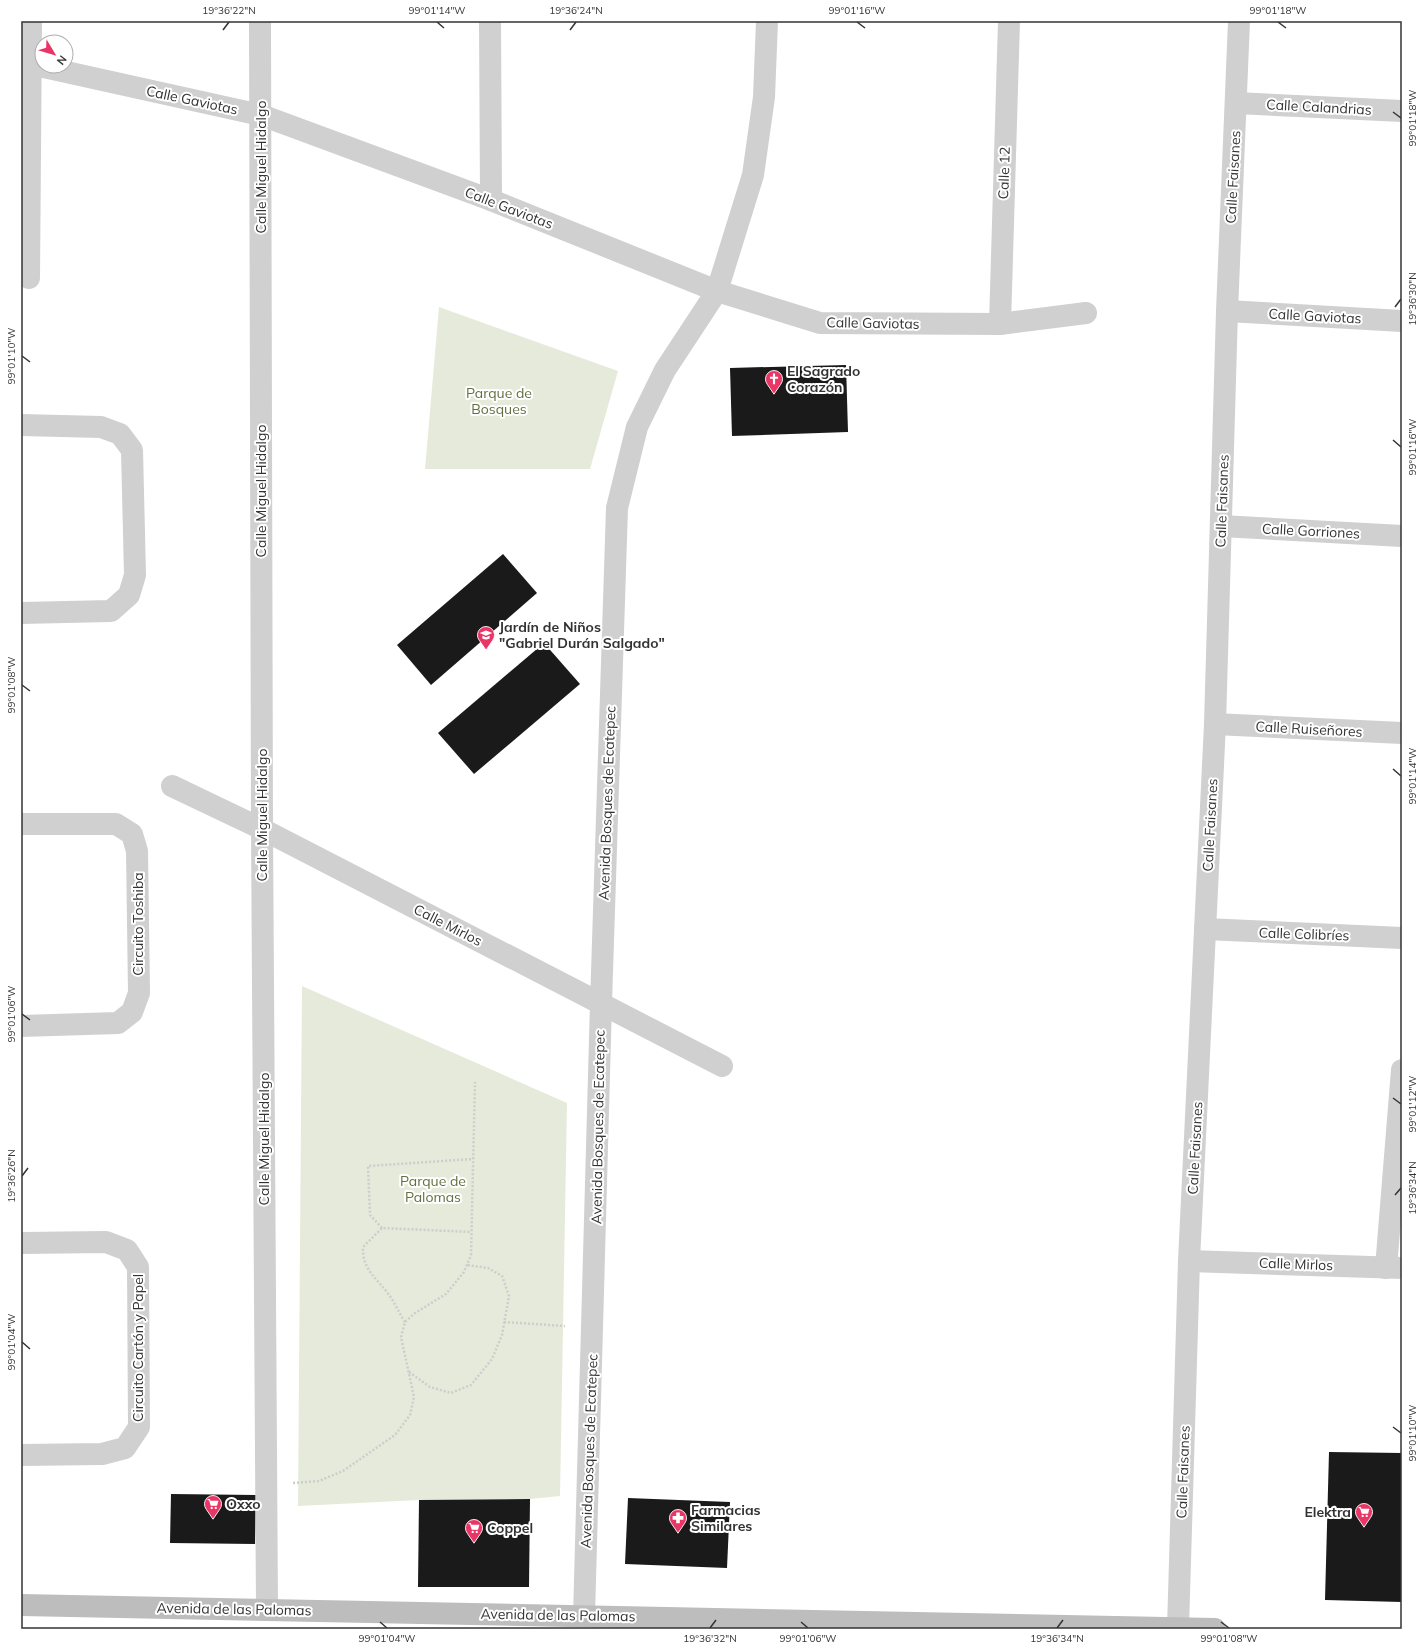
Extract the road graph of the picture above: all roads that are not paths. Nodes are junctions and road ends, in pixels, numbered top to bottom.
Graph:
1 (31, 21) edge
2 (260, 21) edge
3 (490, 21) edge
4 (767, 21) edge
5 (1009, 21) edge
6 (1239, 21) edge
7 (26, 64) edge
8 (1236, 103) junction
9 (1402, 111) edge
10 (261, 115) junction
11 (491, 200) junction
12 (29, 278) dead end
13 (717, 291) junction
14 (1227, 311) junction
15 (1086, 313) dead end
16 (1402, 321) edge
17 (1000, 324) junction
18 (21, 425) edge
19 (1221, 526) junction
20 (1402, 536) edge
21 (21, 613) edge
22 (1215, 724) junction
23 (1402, 733) edge
24 (172, 786) dead end
25 (21, 824) edge
26 (262, 829) junction
27 (1205, 929) junction
28 (1402, 938) edge
29 (600, 1003) junction
30 (21, 1026) edge
31 (722, 1066) dead end
32 (1402, 1070) edge
33 (21, 1243) edge
34 (1189, 1261) junction
35 (1394, 1268) edge
36 (21, 1455) edge
37 (21, 1605) edge
38 (267, 1609) junction
39 (584, 1616) junction
40 (1178, 1628) edge
41 (1215, 1629) edge

1 - 7 street
2 - 10 street, Calle Miguel Hidalgo
3 - 11 street
4 - 13 street, Avenida Bosques de Ecatepec
5 - 17 street, Calle 12
6 - 8 street, Calle Faisanes
7 - 10 street, Calle Gaviotas
7 - 12 street
8 - 9 street, Calle Calandrias
8 - 14 street, Calle Faisanes
10 - 11 street, Calle Gaviotas
10 - 26 street, Calle Miguel Hidalgo
11 - 13 street, Calle Gaviotas
13 - 17 street, Calle Gaviotas
13 - 29 street, Avenida Bosques de Ecatepec
14 - 16 street, Calle Gaviotas
14 - 19 street, Calle Faisanes
15 - 17 street, Calle Gaviotas
18 - 21 street
19 - 20 street, Calle Gorriones
19 - 22 street, Calle Faisanes
22 - 23 street, Calle Ruiseñores
22 - 27 street, Calle Faisanes
24 - 26 street, Calle Mirlos
25 - 30 street, Circuito Toshiba
26 - 29 street, Calle Mirlos
26 - 38 street, Calle Miguel Hidalgo
27 - 28 street, Calle Colibríes
27 - 34 street, Calle Faisanes
29 - 31 street, Calle Mirlos
29 - 39 street, Avenida Bosques de Ecatepec
32 - 35 street
33 - 36 street, Circuito Cartón y Papel
34 - 35 street, Calle Mirlos
34 - 40 street, Calle Faisanes
37 - 38 main road, Avenida de las Palomas
38 - 39 main road, Avenida de las Palomas
39 - 40 main road, Avenida de las Palomas
40 - 41 main road, Avenida de las Palomas

